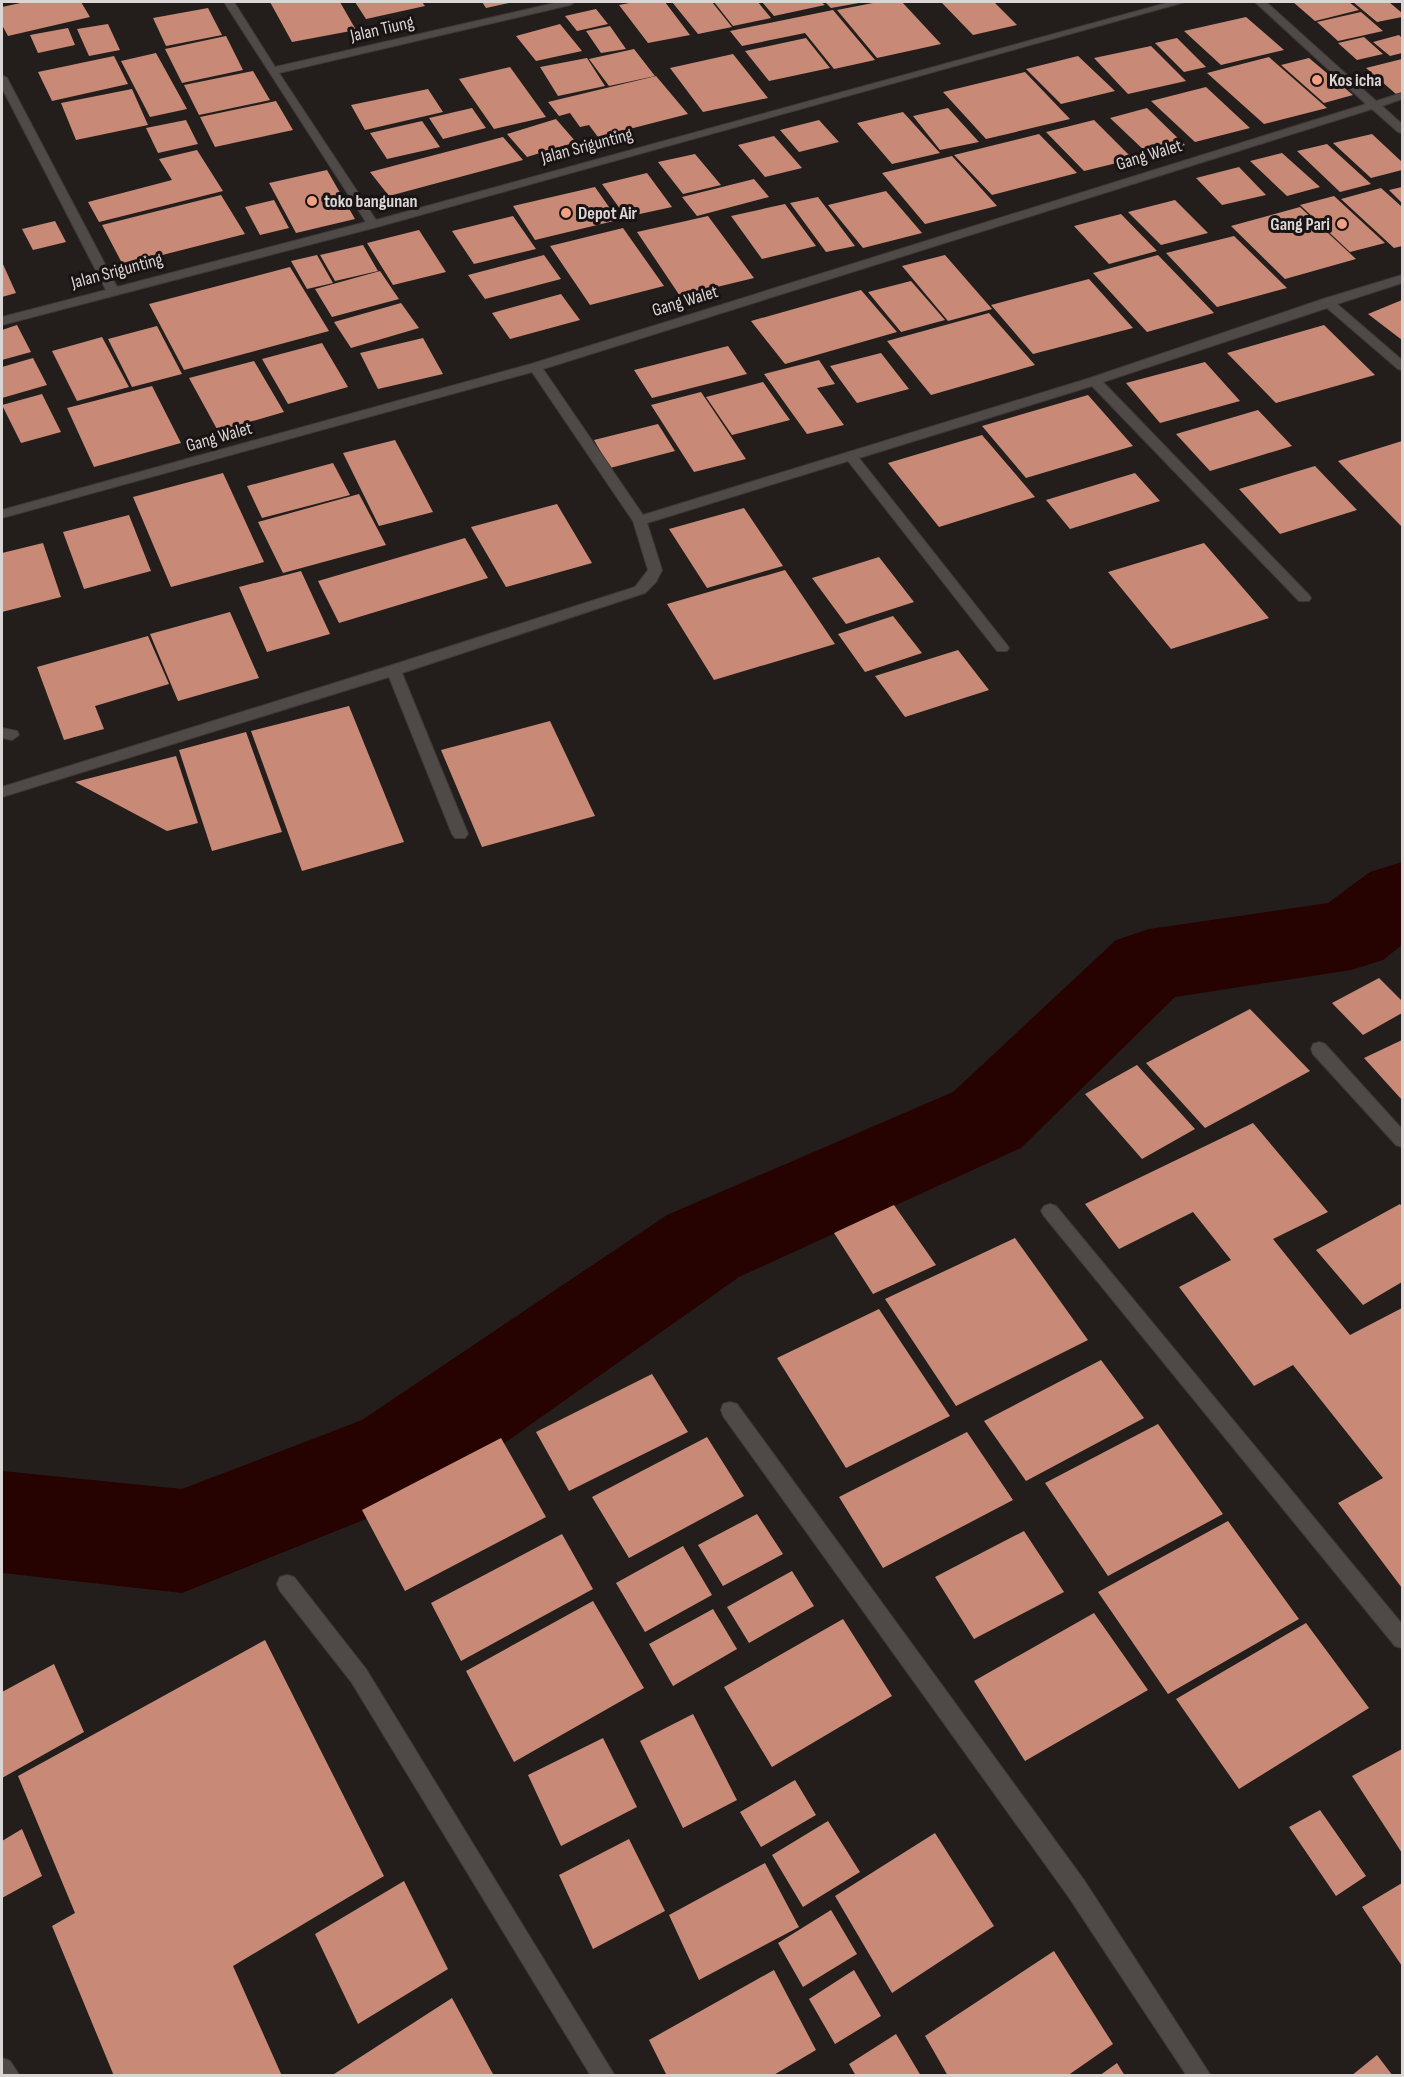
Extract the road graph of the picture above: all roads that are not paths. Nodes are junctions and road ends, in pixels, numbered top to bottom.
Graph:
1 (229, 2) edge
2 (570, 2) edge
3 (1180, 2) edge
4 (1260, 2) edge
5 (272, 71) junction
6 (2, 78) edge
7 (1402, 96) edge
8 (7, 101) edge
9 (1374, 103) junction
10 (1402, 130) edge
11 (373, 224) junction
12 (1402, 279) edge
13 (113, 291) junction
14 (1327, 302) junction
15 (2, 321) edge
16 (1402, 366) edge
17 (535, 367) junction
18 (1094, 381) junction
19 (851, 456) junction
20 (2, 514) edge
21 (640, 521) junction
22 (1304, 598) dead end
23 (1002, 648) dead end
24 (394, 670) junction
25 (2, 792) edge
26 (460, 834) dead end
27 (1319, 1048) dead end
28 (1402, 1140) edge
29 (1050, 1211) dead end
30 (730, 1410) dead end
31 (287, 1584) dead end
32 (1402, 1639) edge
33 (2, 2069) edge
34 (9, 2076) edge
35 (604, 2076) edge
36 (1200, 2076) edge

1 - 5 street
2 - 5 street, Jalan Tiung
3 - 11 street, Jalan Srigunting
4 - 9 street
5 - 11 street
6 - 8 street
7 - 9 street, Gang Walet
8 - 13 street
9 - 10 street
9 - 17 street, Gang Walet
11 - 13 street, Jalan Srigunting
12 - 14 street
13 - 15 street, Jalan Srigunting
14 - 16 street
14 - 18 street
17 - 20 street, Gang Walet
17 - 21 street
18 - 19 street
18 - 22 street
19 - 21 street
19 - 23 street
21 - 24 street
24 - 25 street
24 - 26 street
27 - 28 street
29 - 32 street
30 - 36 street
31 - 35 street
33 - 34 street

